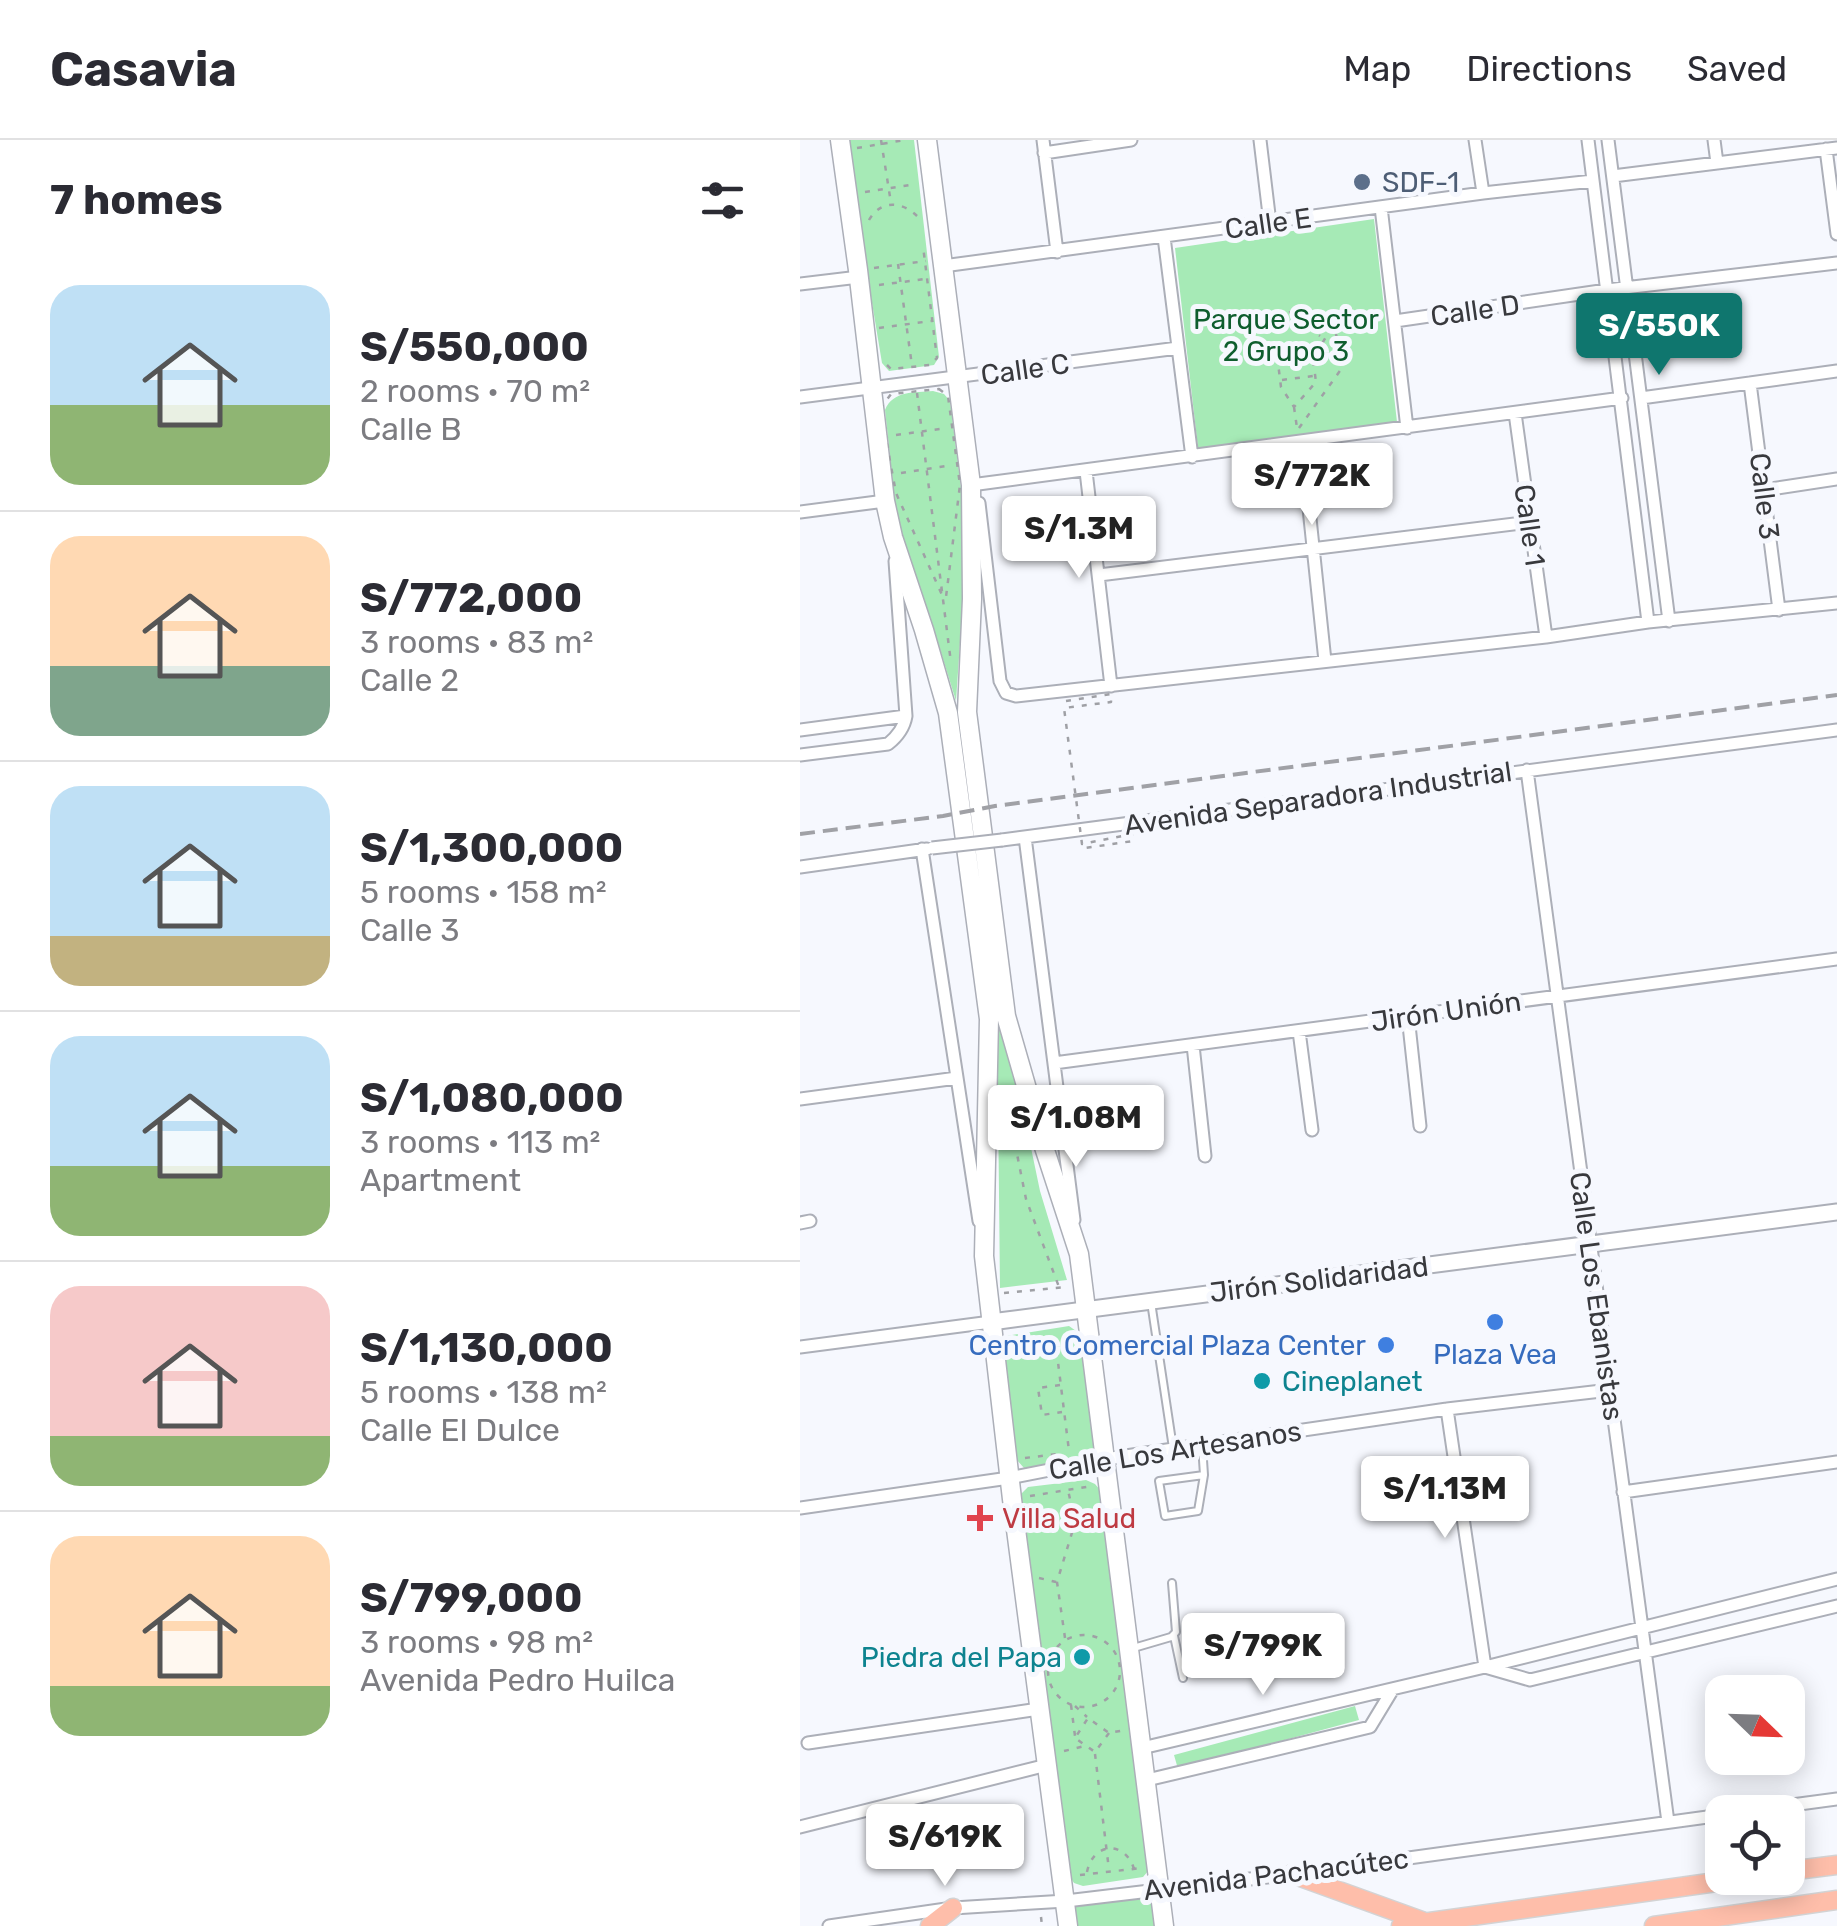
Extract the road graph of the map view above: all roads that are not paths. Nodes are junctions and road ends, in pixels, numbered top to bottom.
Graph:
1 (927, 140) edge
2 (1131, 140) edge
3 (1260, 140) edge
4 (1475, 140) edge
5 (1588, 140) edge
6 (1608, 140) edge
7 (1714, 140) edge
8 (841, 145) edge
9 (1044, 146) edge
10 (1831, 148) edge
11 (1717, 163) junction
12 (1613, 176) junction
13 (1593, 181) junction
14 (1483, 193) junction
15 (1381, 207) junction
16 (1270, 223) junction
17 (1837, 234) edge
18 (1164, 237) junction
19 (1057, 252) junction
20 (934, 264) junction
21 (1837, 264) edge
22 (863, 277) junction
23 (800, 284) edge
24 (1616, 289) junction
25 (1394, 321) junction
26 (1178, 348) junction
27 (1837, 371) edge
28 (958, 378) junction
29 (1750, 383) junction
30 (871, 387) junction
31 (800, 397) edge
32 (1622, 398) junction
33 (1641, 398) junction
34 (1515, 413) junction
35 (1408, 428) junction
36 (1299, 436) junction
37 (1192, 456) junction
38 (1086, 471) junction
39 (1837, 479) edge
40 (974, 484) junction
41 (1764, 490) junction
42 (884, 500) junction
43 (800, 512) edge
44 (1530, 522) junction
45 (893, 537) junction
46 (1313, 549) junction
47 (1099, 575) junction
48 (1837, 603) edge
49 (1780, 610) junction
50 (1669, 621) junction
51 (1648, 622) junction
52 (1546, 638) junction
53 (1325, 661) junction
54 (1111, 686) junction
55 (906, 716) junction
56 (800, 730) edge
57 (1837, 730) edge
58 (800, 755) edge
59 (1527, 770) junction
60 (1025, 836) junction
61 (927, 849) junction
62 (800, 867) edge
63 (1837, 959) edge
64 (1557, 996) junction
65 (1408, 1016) junction
66 (1299, 1031) junction
67 (1193, 1045) junction
68 (1054, 1063) junction
69 (957, 1078) junction
70 (800, 1100) edge
71 (1420, 1126) dead end
72 (1312, 1130) dead end
73 (1205, 1156) dead end
74 (1837, 1212) edge
75 (1590, 1244) junction
76 (1078, 1254) junction
77 (984, 1256) junction
78 (1150, 1302) junction
79 (1086, 1310) junction
80 (991, 1322) junction
81 (800, 1347) edge
82 (1610, 1390) junction
83 (1447, 1408) junction
84 (1202, 1445) junction
85 (1173, 1449) junction
86 (1105, 1459) junction
87 (1837, 1462) edge
88 (1008, 1469) junction
89 (1204, 1475) junction
90 (1623, 1492) junction
91 (800, 1508) edge
92 (1837, 1579) edge
93 (1172, 1583) dead end
94 (1837, 1606) edge
95 (1641, 1628) junction
96 (1174, 1635) junction
97 (1129, 1649) junction
98 (1645, 1653) junction
99 (1485, 1667) junction
100 (1183, 1678) dead end
101 (1393, 1688) junction
102 (1039, 1709) junction
103 (808, 1743) dead end
104 (1142, 1748) junction
105 (1046, 1760) junction
106 (1147, 1780) junction
107 (1837, 1800) edge
108 (1805, 1804) edge
109 (1705, 1817) edge
110 (1668, 1822) junction
111 (800, 1827) edge
112 (1837, 1864) edge
113 (1805, 1869) edge
114 (1292, 1874) junction
115 (1705, 1884) edge
116 (1159, 1888) junction
117 (1837, 1900) edge
118 (1066, 1901) junction
119 (953, 1908) junction
120 (1427, 1922) junction
121 (829, 1926) edge
122 (930, 1926) edge
123 (1068, 1926) edge
124 (1164, 1926) edge
125 (1401, 1926) edge
126 (1654, 1926) edge

1 - 20 main road
2 - 9 street
3 - 16 street
4 - 14 street
5 - 13 street
6 - 12 street
7 - 11 street
8 - 22 main road
9 - 19 street
10 - 11 street
10 - 17 street
11 - 12 street
12 - 24 street
13 - 14 street, Calle E
13 - 24 street
14 - 15 street, Calle E
15 - 16 street, Calle E
15 - 25 street
16 - 18 street, Calle E
18 - 19 street, Calle E
18 - 26 street
19 - 20 street, Calle E
20 - 28 main road
21 - 24 street
22 - 23 street
22 - 30 main road
24 - 25 street, Calle D
24 - 32 street
24 - 33 street
25 - 35 street
26 - 28 street, Calle C
26 - 37 street
27 - 29 street
28 - 30 street, Calle C
28 - 40 main road
29 - 33 street
29 - 41 street, Calle 3
30 - 31 street
30 - 42 main road
32 - 34 street
32 - 51 street
33 - 50 street
34 - 35 street
34 - 44 street, Calle 1
35 - 36 street
36 - 37 street
36 - 46 street
37 - 38 street
38 - 40 street
38 - 47 street
39 - 41 street
40 - 54 street
40 - 76 main road
41 - 49 street, Calle 3
42 - 43 street
42 - 45 main road
44 - 46 street
44 - 52 street, Calle 1
45 - 55 street
45 - 77 main road
46 - 47 street
46 - 53 street
47 - 54 street
48 - 49 street
49 - 50 street
50 - 51 street
51 - 52 street
52 - 53 street
53 - 54 street
55 - 56 street
55 - 58 street
57 - 59 street, Avenida Separadora Industrial
59 - 60 street, Avenida Separadora Industrial
59 - 64 street, Calle Los Ebanistas
60 - 61 street, Avenida Separadora Industrial, bridge
60 - 68 street
61 - 62 street, Avenida Separadora Industrial
61 - 69 street
63 - 64 street, Jirón Unión
64 - 65 street, Jirón Unión
64 - 75 street, Calle Los Ebanistas
65 - 66 street, Jirón Unión
65 - 71 street
66 - 67 street, Jirón Unión
66 - 72 street
67 - 68 street, Jirón Unión
67 - 73 street
68 - 76 street
69 - 70 street
69 - 77 street
74 - 75 street, Jirón Solidaridad
75 - 78 street, Jirón Solidaridad
75 - 82 street, Calle Los Ebanistas
76 - 79 main road
77 - 80 main road
78 - 79 street, Jirón Solidaridad
78 - 85 lane
79 - 80 street, Jirón Solidaridad
79 - 86 main road
80 - 81 street, Jirón Solidaridad
80 - 88 main road
82 - 83 street, Calle Los Artesanos
82 - 90 street, Calle Los Ebanistas
83 - 84 street, Calle Los Artesanos
83 - 99 street
84 - 85 street, Calle Los Artesanos
84 - 89 lane
85 - 86 street, Calle Los Artesanos
86 - 88 street, Calle Los Artesanos
86 - 97 main road
87 - 90 street
88 - 91 street, Calle Los Artesanos
88 - 102 main road
89 - 89 lane
90 - 95 street, Calle Los Ebanistas
92 - 95 street
93 - 96 lane
94 - 98 street
95 - 98 street, Calle Los Ebanistas
95 - 99 street
96 - 97 lane
96 - 100 lane
97 - 104 main road
98 - 99 street
98 - 110 street, Calle Los Ebanistas
99 - 101 street
101 - 104 street
101 - 106 street
102 - 103 street
102 - 105 main road
104 - 106 main road
105 - 111 street
105 - 118 main road
106 - 116 main road
107 - 108 street
109 - 110 street, Avenida Pachacútec
110 - 114 street, Avenida Pachacútec
112 - 113 main road
114 - 116 street, Avenida Pachacútec
114 - 120 main road
115 - 120 main road
116 - 118 street, Avenida Pachacútec
116 - 124 main road
117 - 126 main road
118 - 119 street, Avenida Pachacútec
118 - 123 main road
119 - 121 street, Avenida Pachacútec
119 - 122 main road
120 - 125 main road

